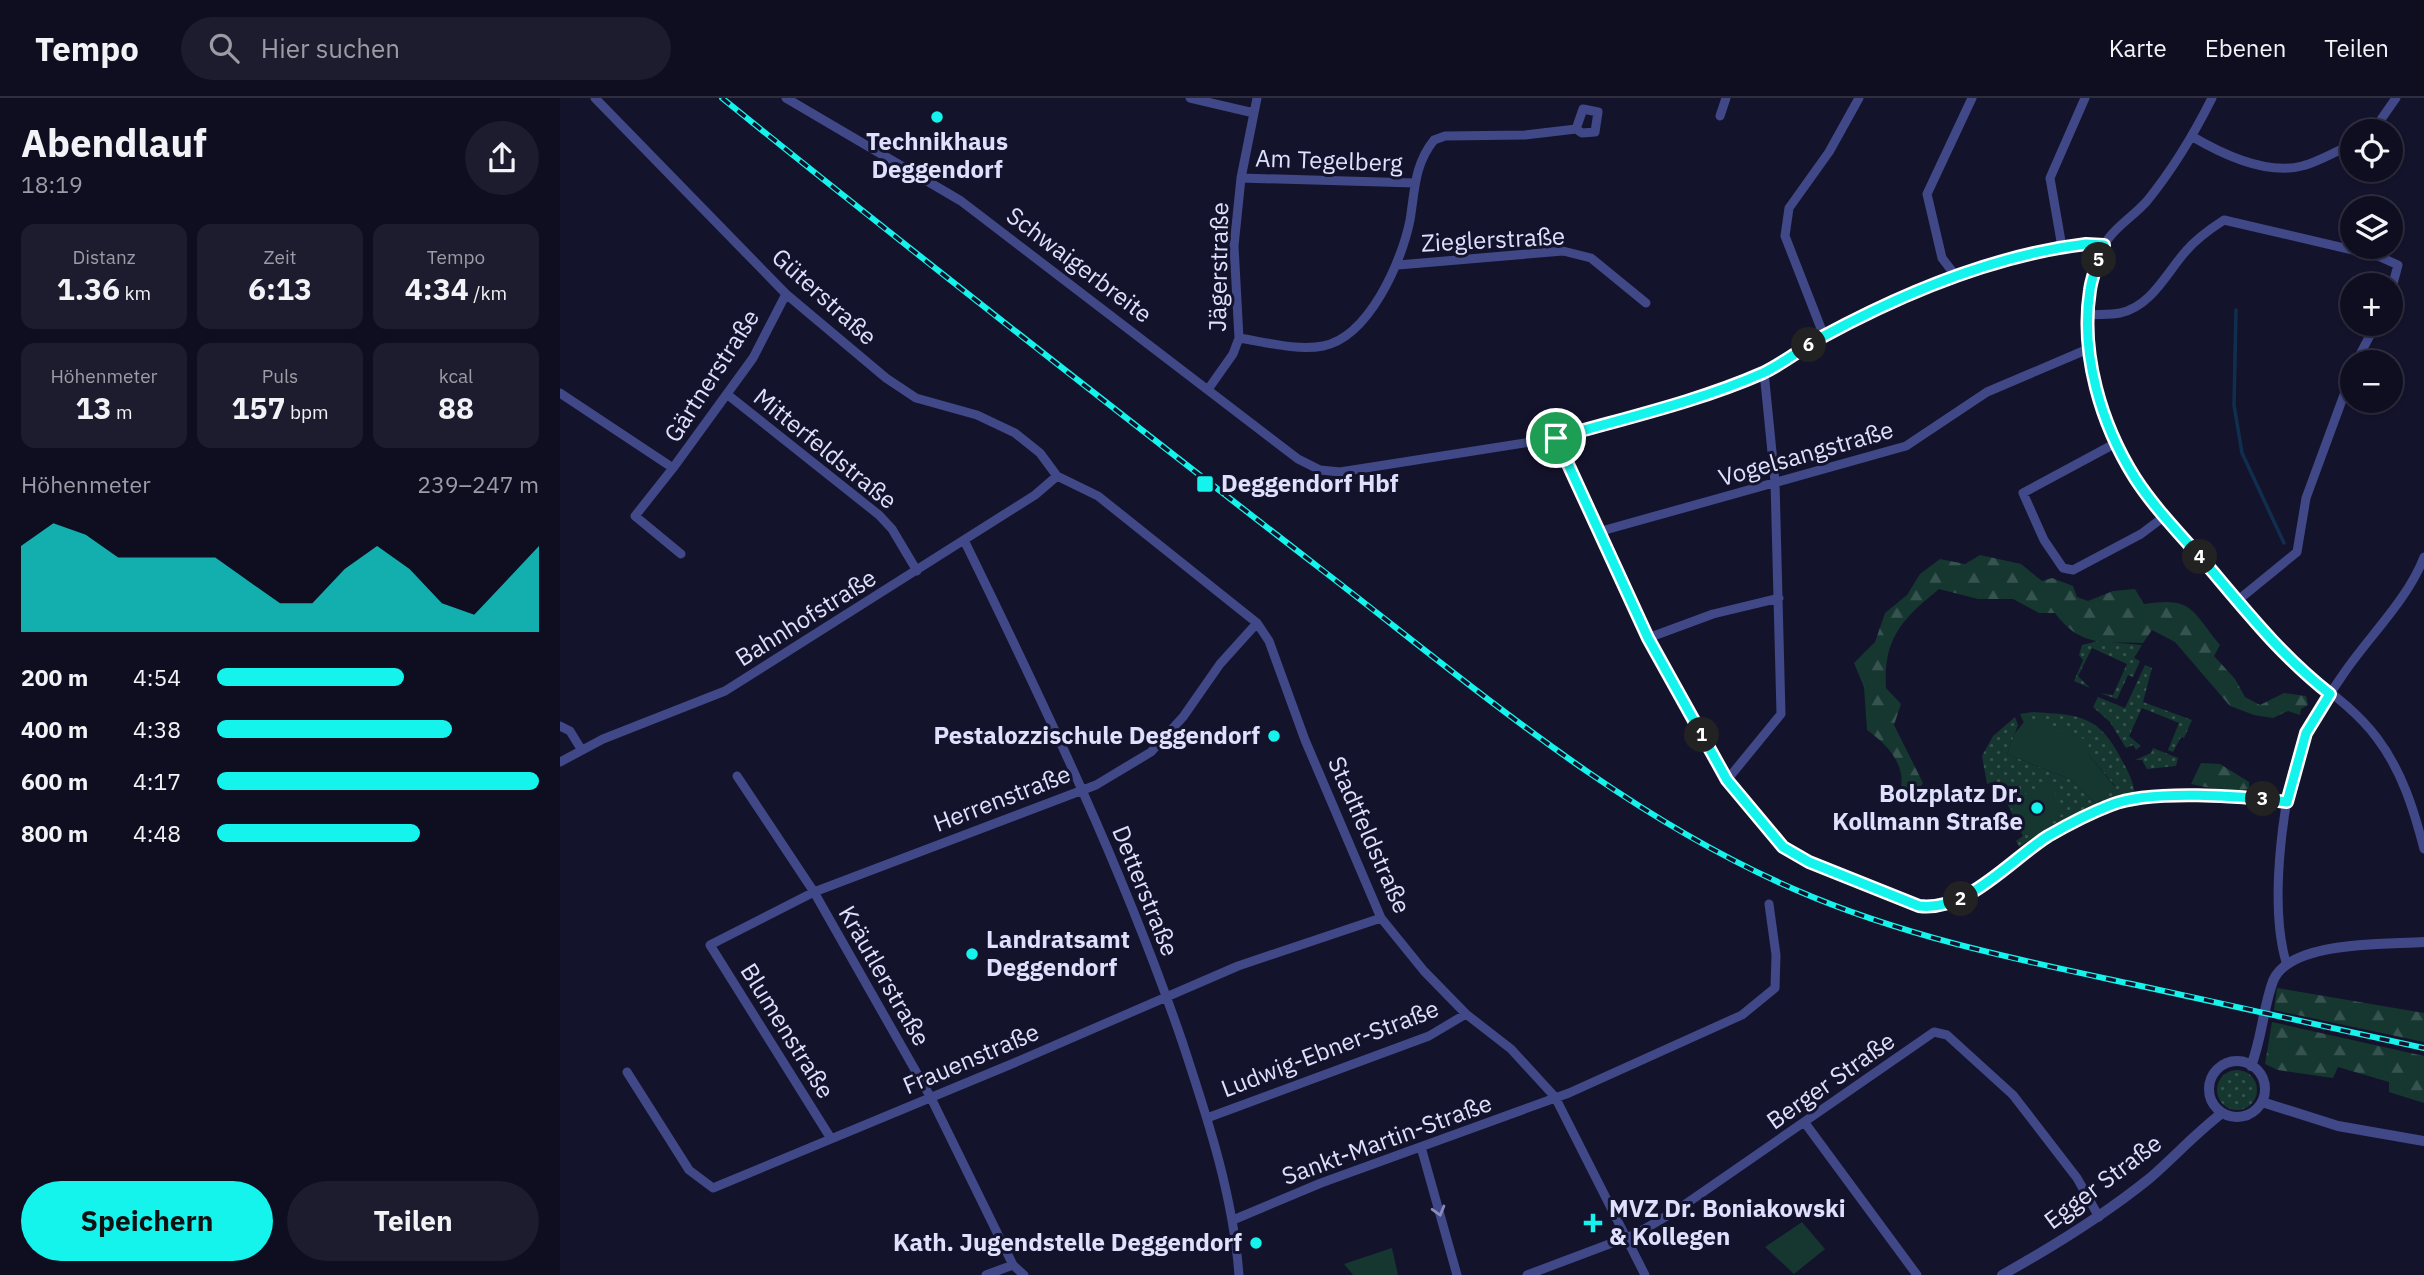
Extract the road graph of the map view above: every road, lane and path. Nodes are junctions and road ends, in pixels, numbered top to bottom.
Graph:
1 (596, 98) edge
2 (786, 98) edge
3 (1189, 98) edge
4 (1257, 98) edge
5 (1727, 98) edge
6 (1859, 98) edge
7 (1972, 98) edge
8 (2085, 98) edge
9 (2212, 98) edge
10 (2396, 98) edge
11 (1254, 113) junction
12 (1720, 116) dead end
13 (2381, 119) edge
14 (1576, 129) dead end
15 (2193, 137) junction
16 (2340, 149) edge
17 (1241, 178) junction
18 (1415, 183) junction
19 (2104, 245) junction
20 (2062, 247) junction
21 (1398, 265) junction
22 (2396, 273) edge
23 (1955, 275) junction
24 (786, 294) junction
25 (1646, 303) dead end
26 (2088, 315) junction
27 (1824, 336) junction
28 (1239, 338) junction
29 (2088, 349) junction
30 (1764, 372) junction
31 (1209, 388) junction
32 (560, 393) edge
33 (728, 395) junction
34 (2340, 406) edge
35 (1556, 438) junction
36 (2116, 443) junction
37 (673, 468) junction
38 (1057, 476) junction
39 (1775, 482) junction
40 (2165, 516) junction
41 (1598, 532) junction
42 (964, 540) junction
43 (681, 554) dead end
44 (2423, 560) edge
45 (917, 571) junction
46 (1779, 598) junction
47 (2237, 601) junction
48 (1257, 623) junction
49 (1648, 638) junction
50 (2330, 694) junction
51 (560, 726) edge
52 (581, 748) junction
53 (560, 762) edge
54 (737, 776) dead end
55 (1727, 780) junction
56 (1082, 790) junction
57 (2287, 802) junction
58 (2424, 849) edge
59 (814, 892) junction
60 (1769, 904) dead end
61 (1381, 918) junction
62 (2424, 942) edge
63 (710, 945) joint
64 (2286, 962) junction
65 (1166, 995) junction
66 (1466, 1014) junction
67 (2251, 1066) junction
68 (627, 1072) dead end
69 (1555, 1097) junction
70 (931, 1098) junction
71 (2262, 1102) junction
72 (2222, 1113) junction
73 (1207, 1118) junction
74 (1805, 1123) junction
75 (830, 1138) junction
76 (2424, 1141) edge
77 (1421, 1147) junction
78 (2099, 1217) junction
79 (1233, 1220) junction
80 (1626, 1237) junction
81 (1013, 1265) junction
82 (986, 1275) edge
83 (1024, 1275) edge
84 (1239, 1275) edge
85 (1457, 1275) edge
86 (1527, 1275) edge
87 (1645, 1275) edge
88 (1917, 1275) edge
89 (2001, 1275) edge

1 - 24 street, Güterstraße
2 - 31 street, Schwaigerbreite
3 - 11 street
4 - 11 street, Jägerstraße
5 - 12 street
6 - 27 street
7 - 23 street
8 - 20 street
9 - 15 street
10 - 13 street
11 - 17 street, Jägerstraße
14 - 18 street, Am Tegelberg
15 - 16 street
15 - 19 street
17 - 18 street, Am Tegelberg
17 - 28 street, Jägerstraße
18 - 21 street, Am Tegelberg
19 - 20 street
19 - 26 street
20 - 23 street
21 - 25 street, Zieglerstraße
21 - 28 street, Zieglerstraße
22 - 26 street
23 - 27 street
24 - 33 street, Gärtnerstraße
24 - 38 street, Güterstraße
26 - 29 street
27 - 30 street
28 - 31 street, Jägerstraße
29 - 36 street
29 - 39 street, Vogelsangstraße
30 - 35 street
30 - 39 street
31 - 35 street, Schwaigerbreite
32 - 37 street, Gärtnerstraße
33 - 37 street, Gärtnerstraße
33 - 45 street, Mitterfeldstraße
34 - 47 street
35 - 41 street
36 - 40 street
36 - 40 street
37 - 43 street
38 - 42 street, Bahnhofstraße
38 - 48 street, Stadtfeldstraße
39 - 41 street, Vogelsangstraße
39 - 46 street
40 - 47 street
41 - 49 street
42 - 45 street, Bahnhofstraße
42 - 56 street, Detterstraße
44 - 50 street
45 - 52 street, Bahnhofstraße
46 - 49 street
46 - 55 street
47 - 50 street
48 - 56 street, Herrenstraße
48 - 61 street, Stadtfeldstraße
49 - 55 street
50 - 57 street
50 - 58 street
51 - 52 street
52 - 53 street, Bahnhofstraße
54 - 59 street, Kräutlerstraße
55 - 57 street
56 - 59 street, Herrenstraße
56 - 65 street, Detterstraße
57 - 64 street
59 - 63 street, Herrenstraße
59 - 70 street, Kräutlerstraße
60 - 69 street, Sankt-Martin-Straße
61 - 65 street, Frauenstraße
61 - 66 street, Stadtfeldstraße
62 - 64 street
63 - 75 street, Blumenstraße
64 - 67 street
65 - 70 street, Frauenstraße
65 - 73 street, Detterstraße
66 - 69 street, Stadtfeldstraße
66 - 73 street, Ludwig-Ebner-Straße
67 - 71 street
67 - 72 street
68 - 75 street, Frauenstraße
69 - 77 street, Sankt-Martin-Straße
69 - 80 street, Stadtfeldstraße
70 - 75 street, Frauenstraße
70 - 81 street, Kräutlerstraße
71 - 72 street
71 - 76 street
72 - 78 street, Egger Straße
73 - 79 street, Detterstraße
74 - 78 street, Berger Straße
74 - 80 street, Berger Straße
74 - 88 street
77 - 79 street, Sankt-Martin-Straße
77 -> 85 street
78 - 89 street, Egger Straße
79 - 84 street, Detterstraße
80 - 86 street, Berger Straße
80 - 87 street, Stadtfeldstraße
81 - 82 street
81 - 83 street, Kräutlerstraße

